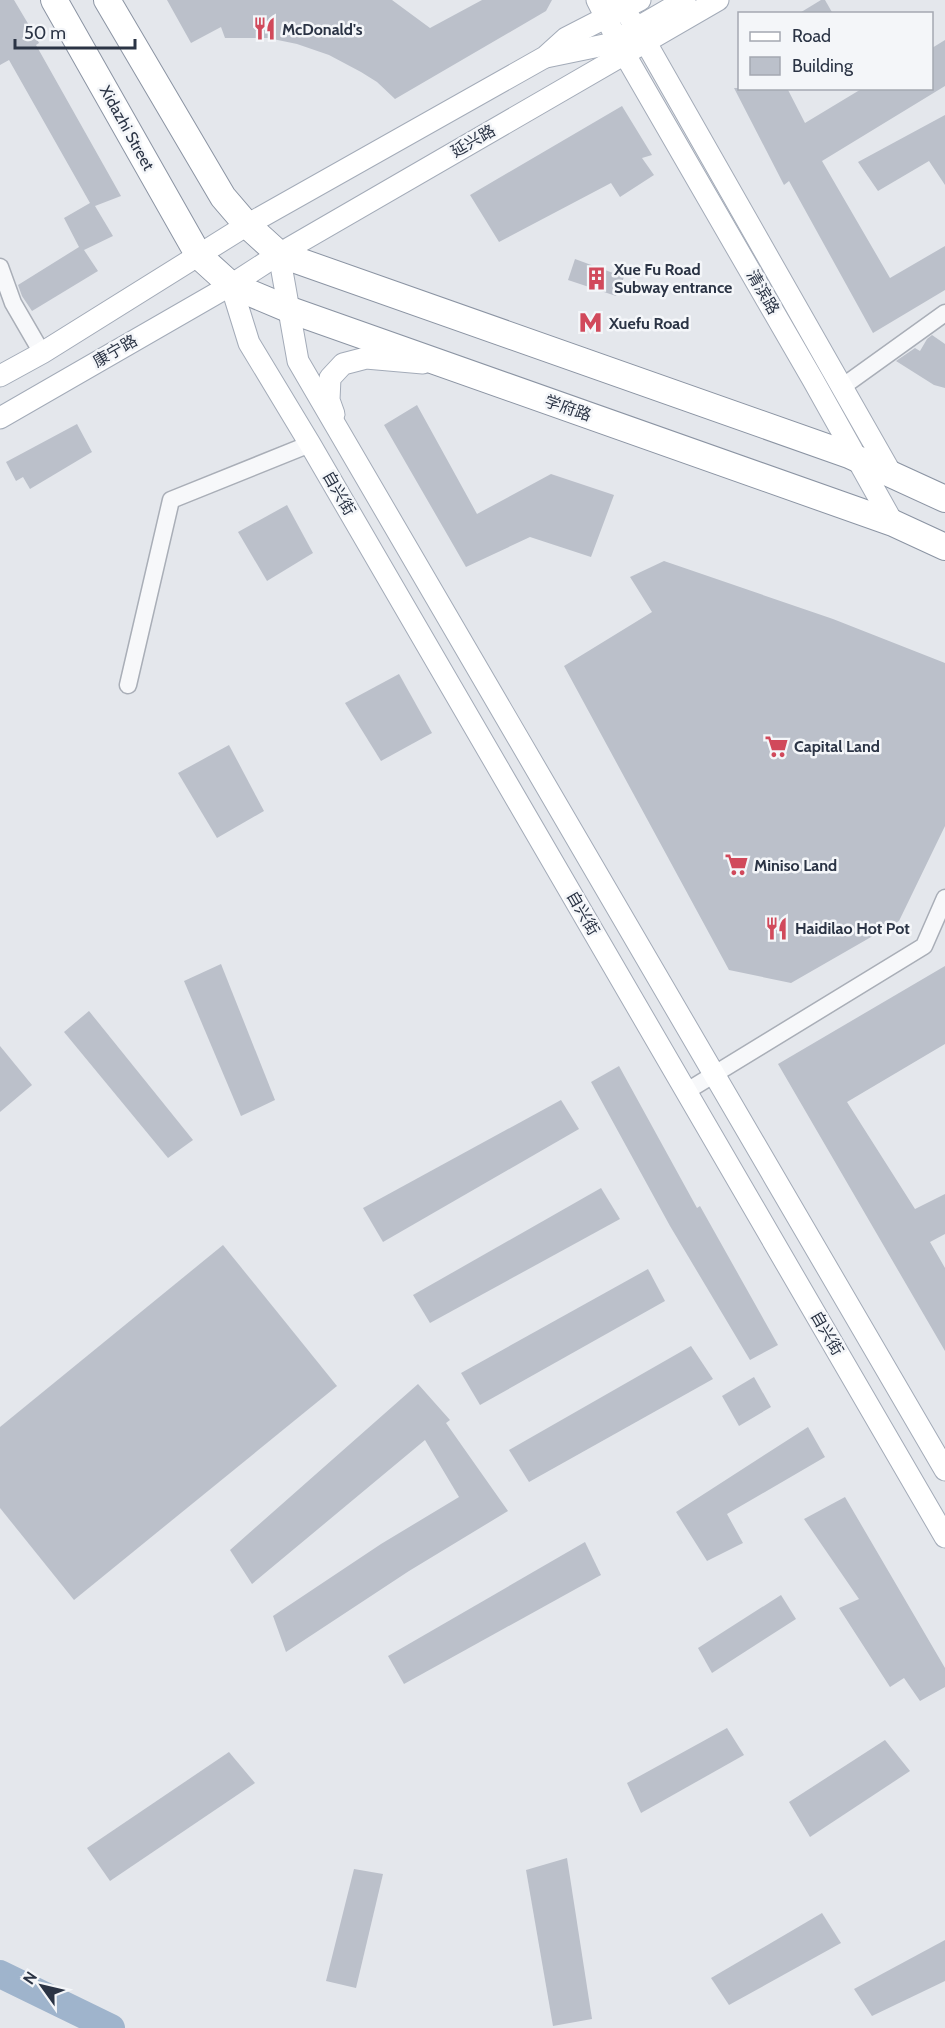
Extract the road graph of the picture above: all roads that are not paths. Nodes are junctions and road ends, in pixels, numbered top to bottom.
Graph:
1 (54, 0) edge
2 (107, 0) edge
3 (685, 0) edge
4 (718, 0) edge
5 (617, 5) edge
6 (641, 34) junction
7 (621, 46) junction
8 (545, 57) junction
9 (247, 225) junction
10 (279, 254) junction
11 (199, 256) junction
12 (1, 274) edge
13 (231, 285) junction
14 (289, 309) junction
15 (945, 313) edge
16 (42, 353) junction
17 (446, 365) junction
18 (0, 376) edge
19 (842, 387) junction
20 (0, 418) edge
21 (341, 434) junction
22 (310, 444) junction
23 (857, 459) junction
24 (892, 475) junction
25 (945, 499) edge
26 (892, 523) junction
27 (945, 547) edge
28 (128, 686) dead end
29 (945, 898) edge
30 (714, 1075) junction
31 (687, 1092) junction
32 (945, 1470) edge
33 (945, 1537) edge

1 - 11 highway, Xidazhi Street
2 - 9 highway
3 - 6 main road
4 - 6 main road
5 - 6 main road, 清滨路
5 - 7 main road, 清滨路
5 - 8 main road
6 - 7 main road
6 - 19 main road, 清滨路
7 - 8 main road
7 - 10 main road, 延兴路
7 - 23 main road, 清滨路
8 - 9 main road
9 - 10 highway
9 - 11 main road
10 - 13 main road, 延兴路
10 - 14 main road, 自兴街
10 - 23 highway
11 - 13 highway, 学府路
11 - 16 main road
12 - 16 street
13 - 14 highway, 学府路
13 - 20 main road, 康宁路
13 - 22 main road, 自兴街
14 - 17 highway, 学府路
14 - 21 main road, 自兴街
15 - 19 street
16 - 18 main road
17 - 21 main road
17 - 26 highway, 学府路
19 - 24 main road, 清滨路
21 - 30 main road, 自兴街
22 - 28 street
22 - 31 main road, 自兴街
23 - 24 highway
23 - 26 main road, 清滨路
24 - 25 highway
26 - 27 highway, 学府路
29 - 30 street
30 - 31 street
30 - 32 main road, 自兴街
31 - 33 main road, 自兴街

